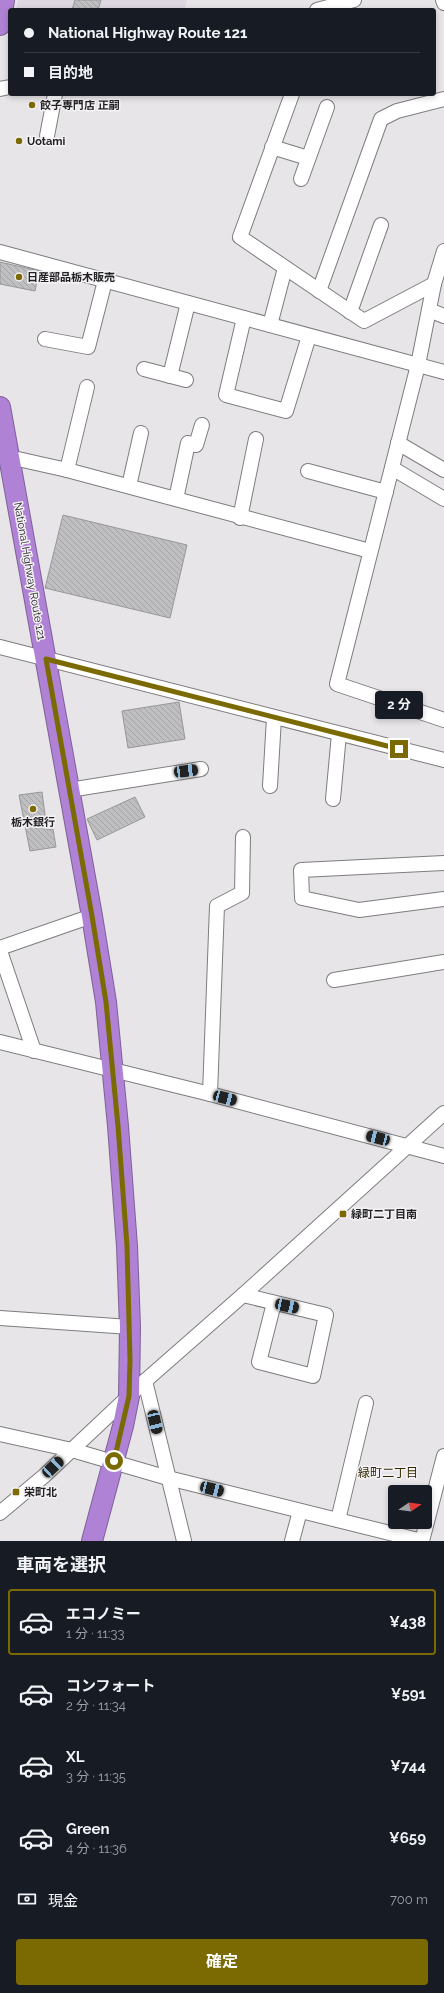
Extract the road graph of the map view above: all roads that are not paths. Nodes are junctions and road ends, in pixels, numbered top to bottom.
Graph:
1 (4, 0) edge
2 (354, 0) edge
3 (443, 0) edge
4 (444, 3) edge
5 (325, 8) edge
6 (0, 25) edge
7 (55, 96) edge
8 (291, 96) edge
9 (444, 99) edge
10 (327, 107) dead end
11 (47, 136) dead end
12 (272, 147) junction
13 (308, 158) junction
14 (301, 179) dead end
15 (381, 225) dead end
16 (444, 251) edge
17 (0, 252) edge
18 (285, 268) junction
19 (105, 281) junction
20 (434, 284) junction
21 (318, 291) junction
22 (188, 303) junction
23 (429, 310) junction
24 (350, 312) junction
25 (444, 316) edge
26 (244, 318) junction
27 (270, 325) junction
28 (308, 336) junction
29 (45, 339) dead end
30 (418, 365) junction
31 (144, 369) dead end
32 (444, 372) edge
33 (170, 376) junction
34 (186, 380) dead end
35 (87, 387) dead end
36 (0, 407) edge
37 (202, 425) dead end
38 (141, 433) dead end
39 (256, 439) dead end
40 (398, 442) junction
41 (5, 451) edge
42 (392, 468) junction
43 (67, 470) junction
44 (444, 470) edge
45 (308, 471) dead end
46 (129, 486) junction
47 (386, 492) junction
48 (176, 499) junction
49 (444, 499) edge
50 (240, 518) junction
51 (370, 551) junction
52 (0, 647) edge
53 (46, 659) junction
54 (274, 718) junction
55 (444, 720) edge
56 (339, 734) junction
57 (444, 760) edge
58 (201, 769) dead end
59 (270, 786) dead end
60 (69, 790) junction
61 (333, 799) dead end
62 (244, 837) dead end
63 (444, 863) edge
64 (444, 899) edge
65 (92, 916) junction
66 (0, 950) edge
67 (444, 962) edge
68 (334, 980) dead end
69 (0, 1042) edge
70 (34, 1050) junction
71 (112, 1070) junction
72 (210, 1094) junction
73 (444, 1113) edge
74 (408, 1146) junction
75 (444, 1156) edge
76 (243, 1295) junction
77 (274, 1303) junction
78 (0, 1318) edge
79 (130, 1327) junction
80 (145, 1381) junction
81 (129, 1396) junction
82 (366, 1403) dead end
83 (0, 1434) edge
84 (72, 1450) junction
85 (444, 1456) edge
86 (114, 1461) junction
87 (168, 1478) junction
88 (300, 1511) junction
89 (0, 1513) edge
90 (338, 1520) junction
91 (92, 1541) edge
92 (184, 1541) edge
93 (292, 1541) edge
94 (422, 1541) edge

1 - 6 highway
2 - 5 street
3 - 4 street
7 - 11 street
8 - 12 street
9 - 21 street
10 - 13 street
12 - 13 street
12 - 18 street
13 - 14 street
15 - 24 street
16 - 20 street
17 - 19 street
18 - 21 street
18 - 27 street
19 - 22 street
19 - 29 street
20 - 23 street
20 - 24 street
21 - 24 street
22 - 26 street
22 - 33 street
23 - 25 street
23 - 30 street
26 - 27 street
26 - 28 street
27 - 28 street
28 - 30 street
30 - 32 street
30 - 40 street
31 - 33 street
33 - 34 street
35 - 43 street
36 - 41 highway, National Highway Route 121
37 - 48 street
38 - 46 street
39 - 50 street
40 - 42 street
40 - 44 street
41 - 43 street
41 - 53 highway, National Highway Route 121
42 - 47 street
42 - 49 street
43 - 46 street
45 - 47 street
46 - 48 street
47 - 51 street
48 - 50 street
50 - 51 street
51 - 55 street
52 - 53 street
53 - 54 street
53 - 60 highway, National Highway Route 121
54 - 56 street
54 - 59 street
56 - 57 street
56 - 61 street
58 - 60 street
60 - 65 highway, National Highway Route 121
62 - 72 street
63 - 64 street
65 - 66 street
65 - 71 highway, National Highway Route 121
66 - 70 street
67 - 68 street
69 - 70 street
70 - 71 street
71 - 72 street
71 - 79 highway, National Highway Route 121
72 - 74 street
73 - 74 street
74 - 75 street
74 - 76 street
76 - 77 street
76 - 80 street
77 - 77 street
78 - 79 street
79 - 81 highway, National Highway Route 121
80 - 81 street
80 - 87 street
81 - 84 street
81 - 86 highway, National Highway Route 121
82 - 90 street
83 - 84 street
84 - 86 street
84 - 89 street
85 - 94 street
86 - 87 street
86 - 91 highway, National Highway Route 121
87 - 88 street
87 - 92 street
88 - 90 street
88 - 93 street
90 - 94 street

